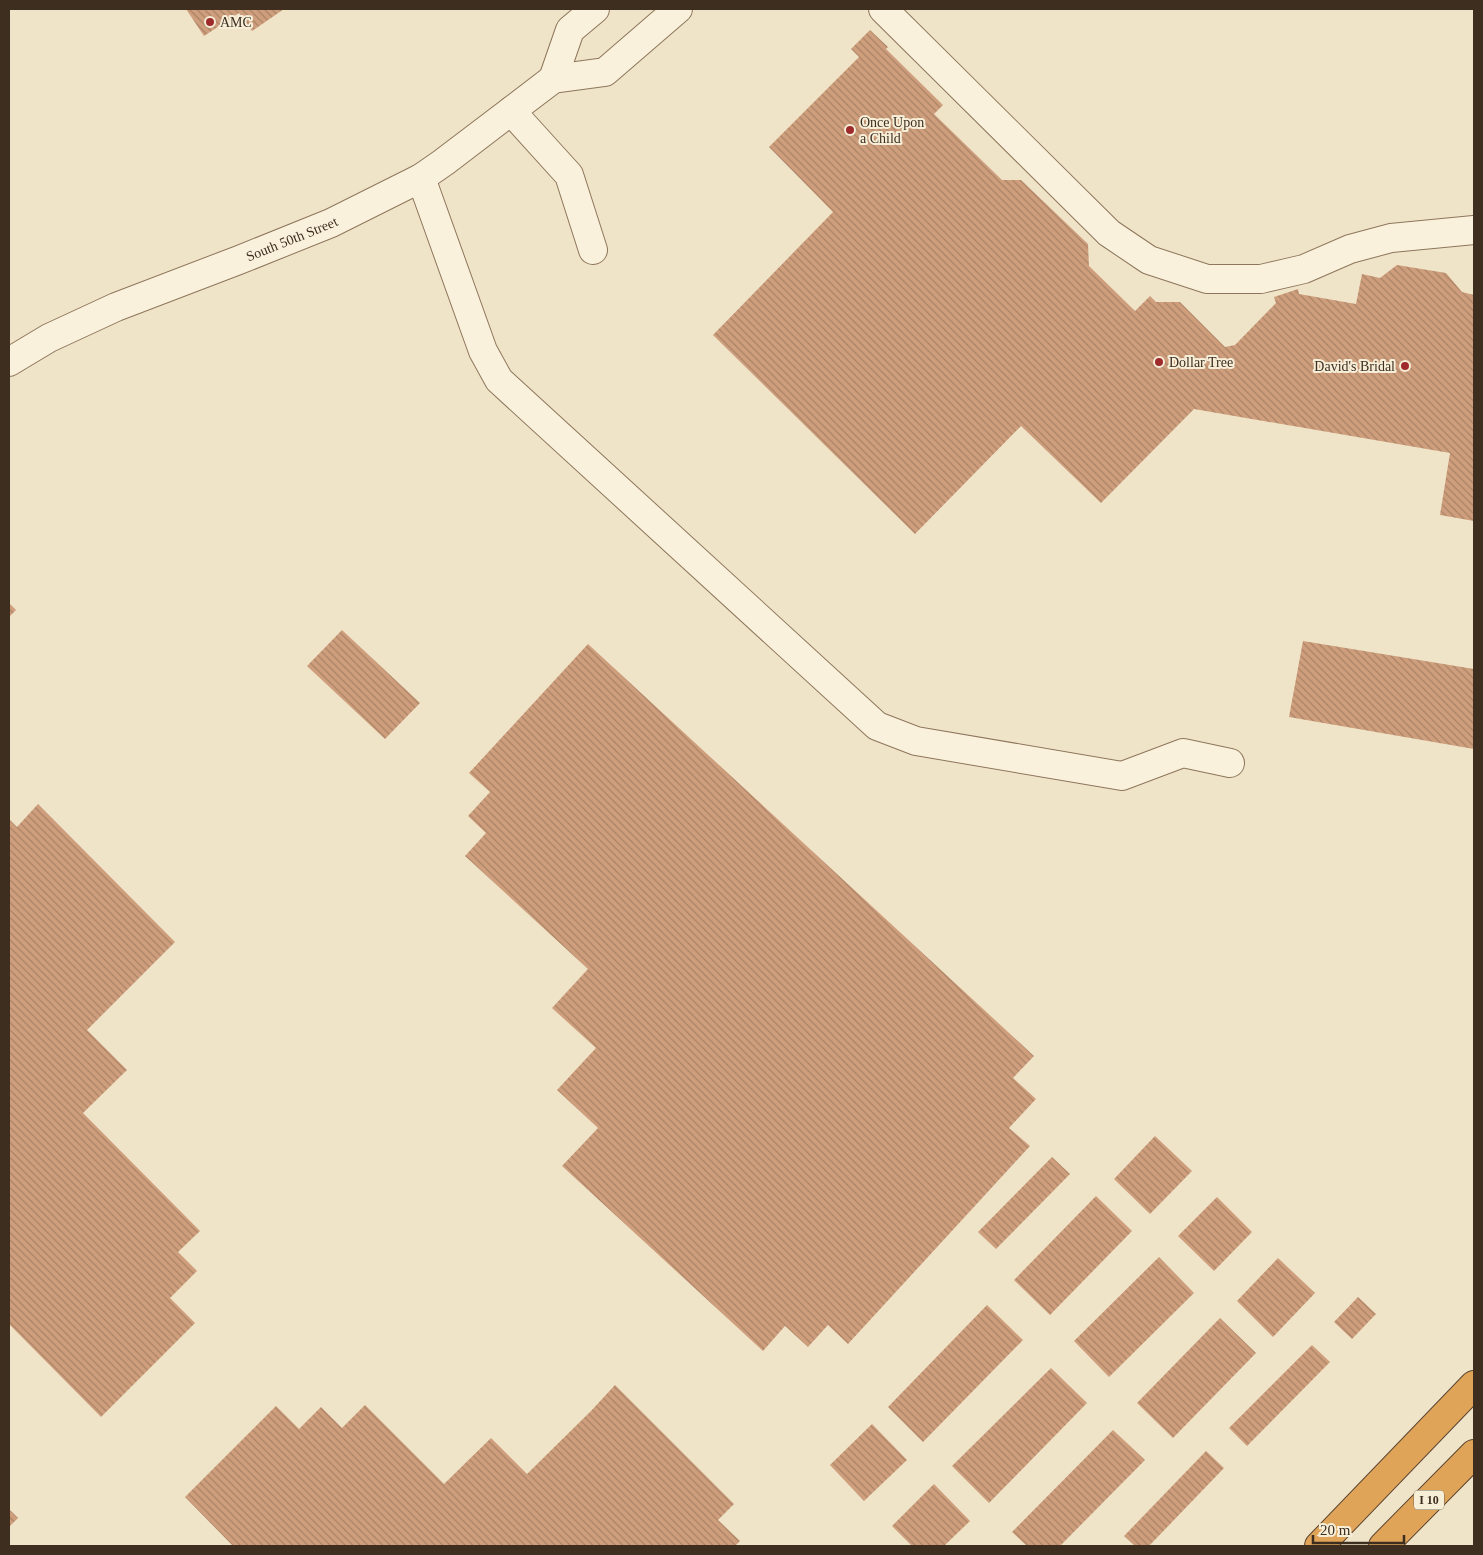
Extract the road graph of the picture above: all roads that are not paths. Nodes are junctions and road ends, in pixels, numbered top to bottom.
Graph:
1 (595, 9) edge
2 (678, 9) edge
3 (883, 9) edge
4 (553, 79) junction
5 (511, 111) junction
6 (421, 178) junction
7 (1474, 230) edge
8 (593, 250) dead end
9 (9, 362) edge
10 (1230, 763) dead end
11 (1474, 1385) edge
12 (1474, 1454) edge
13 (1319, 1546) edge
14 (1383, 1546) edge

1 - 4 street
2 - 4 street, South 50th Street
3 - 7 street
4 - 5 street, South 50th Street
5 - 6 street, South 50th Street
5 - 8 street
6 - 9 street, South 50th Street
6 - 10 street
11 - 13 highway
12 - 14 highway, I 10

